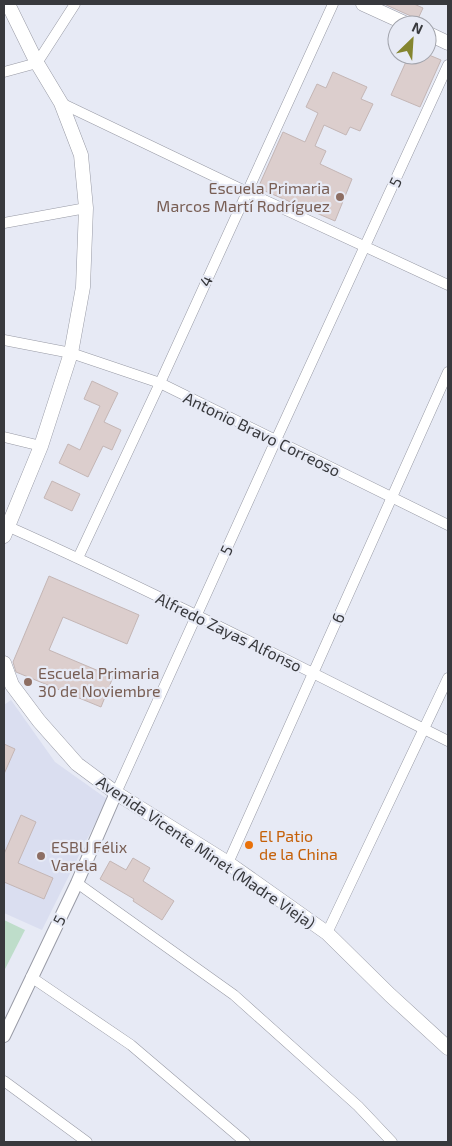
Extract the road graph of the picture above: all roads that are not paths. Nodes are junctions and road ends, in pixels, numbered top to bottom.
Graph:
1 (8, 4) edge
2 (75, 4) edge
3 (333, 4) edge
4 (363, 4) edge
5 (387, 15) edge
6 (38, 64) junction
7 (448, 66) edge
8 (4, 72) edge
9 (61, 103) junction
10 (247, 192) junction
11 (86, 208) junction
12 (4, 224) edge
13 (366, 246) junction
14 (448, 285) edge
15 (4, 340) edge
16 (71, 353) junction
17 (448, 372) edge
18 (160, 383) junction
19 (4, 437) edge
20 (276, 440) junction
21 (41, 446) junction
22 (391, 498) junction
23 (448, 525) edge
24 (6, 531) edge
25 (78, 558) junction
26 (196, 616) junction
27 (4, 663) edge
28 (314, 673) junction
29 (448, 678) edge
30 (424, 729) junction
31 (448, 741) edge
32 (116, 793) junction
33 (228, 863) junction
34 (76, 883) junction
35 (327, 933) junction
36 (31, 978) junction
37 (4, 1036) edge
38 (448, 1048) edge
39 (4, 1081) edge
40 (87, 1142) edge
41 (245, 1142) edge
42 (392, 1142) edge

1 - 6 main road
2 - 6 street
3 - 10 street, 4
4 - 5 main road
6 - 8 street
6 - 9 main road
7 - 13 street, 5
9 - 10 street
9 - 11 main road
10 - 13 street
10 - 18 street, 4
11 - 12 street
11 - 16 main road
13 - 14 street
13 - 20 street, 5
15 - 16 street, Antonio Bravo Correoso
16 - 18 street, Antonio Bravo Correoso
16 - 21 main road
17 - 22 street, 6
18 - 20 street, Antonio Bravo Correoso
18 - 25 street, 4
19 - 21 street
20 - 22 street, Antonio Bravo Correoso
20 - 26 street, 5
21 - 24 main road
22 - 23 street, Antonio Bravo Correoso
22 - 28 street, 6
24 - 25 street, Alfredo Zayas Alfonso
25 - 26 street, Alfredo Zayas Alfonso
26 - 28 street, Alfredo Zayas Alfonso
26 - 32 street, 5
27 - 32 main road, Avenida Vicente Minet (Madre Vieja)
28 - 30 street, Alfredo Zayas Alfonso
28 - 33 street, 6
29 - 30 street
30 - 31 street, Alfredo Zayas Alfonso
30 - 35 street
32 - 33 main road, Avenida Vicente Minet (Madre Vieja)
32 - 34 street, 5
33 - 35 main road, Avenida Vicente Minet (Madre Vieja)
34 - 36 street, 5
34 - 42 street
35 - 38 main road, Avenida Vicente Minet (Madre Vieja)
36 - 37 street, 5
36 - 41 street
39 - 40 street

